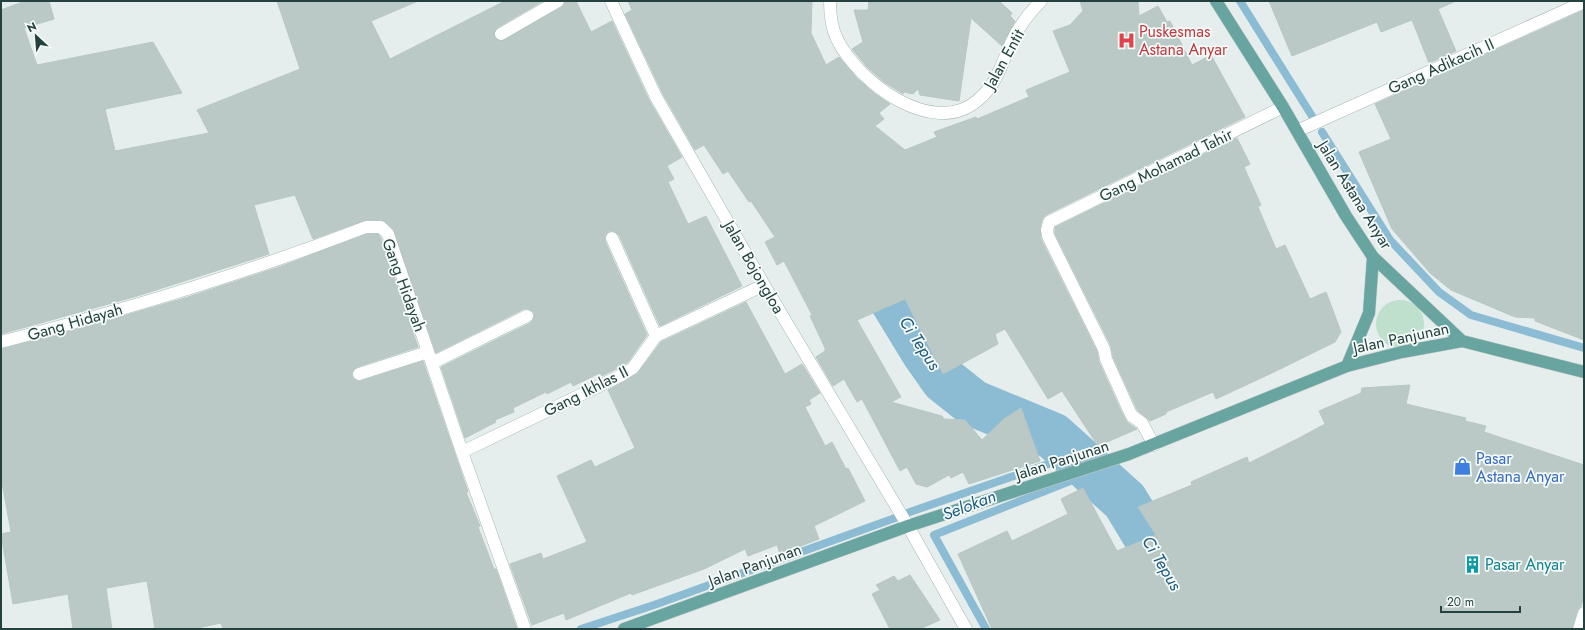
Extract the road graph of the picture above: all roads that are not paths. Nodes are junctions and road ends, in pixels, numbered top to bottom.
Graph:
1 (558, 1) edge
2 (610, 1) edge
3 (830, 1) edge
4 (1041, 1) edge
5 (1216, 1) edge
6 (1584, 2) edge
7 (501, 34) dead end
8 (1283, 107) junction
9 (1297, 131) junction
10 (612, 238) dead end
11 (1373, 257) junction
12 (764, 285) junction
13 (527, 316) dead end
14 (656, 336) junction
15 (1462, 341) junction
16 (1, 342) edge
17 (428, 352) junction
18 (432, 364) junction
19 (1347, 366) junction
20 (1584, 372) edge
21 (359, 374) dead end
22 (1154, 445) junction
23 (462, 452) junction
24 (908, 526) junction
25 (1584, 613) edge
26 (525, 629) edge
27 (624, 629) edge
28 (966, 629) edge
29 (1579, 629) edge

1 - 7 street
2 - 12 street, Jalan Bojongloa
3 - 4 street, Jalan Entit
5 - 8 main road, Jalan Astana Anyar
6 - 9 street, Gang Adikacih II
8 - 9 main road, Jalan Astana Anyar
8 - 22 street, Gang Mohamad Tahir
9 - 11 main road, Jalan Astana Anyar
10 - 14 street
11 - 15 main road, Jalan Astana Anyar
11 - 19 main road, Jalan Panjunan
12 - 14 street, Gang Ikhlas II
12 - 24 street, Jalan Bojongloa
13 - 18 street
14 - 23 street, Gang Ikhlas II
15 - 19 main road, Jalan Panjunan
15 - 20 main road, Jalan Astana Anyar
16 - 17 street, Gang Hidayah
17 - 18 street, Gang Hidayah
17 - 21 street
18 - 23 street, Gang Hidayah
19 - 22 main road, Jalan Panjunan
22 - 24 main road, Jalan Panjunan
23 - 26 street, Gang Hidayah
24 - 27 main road, Jalan Panjunan
24 - 28 street, Jalan Bojongloa
25 - 29 street

